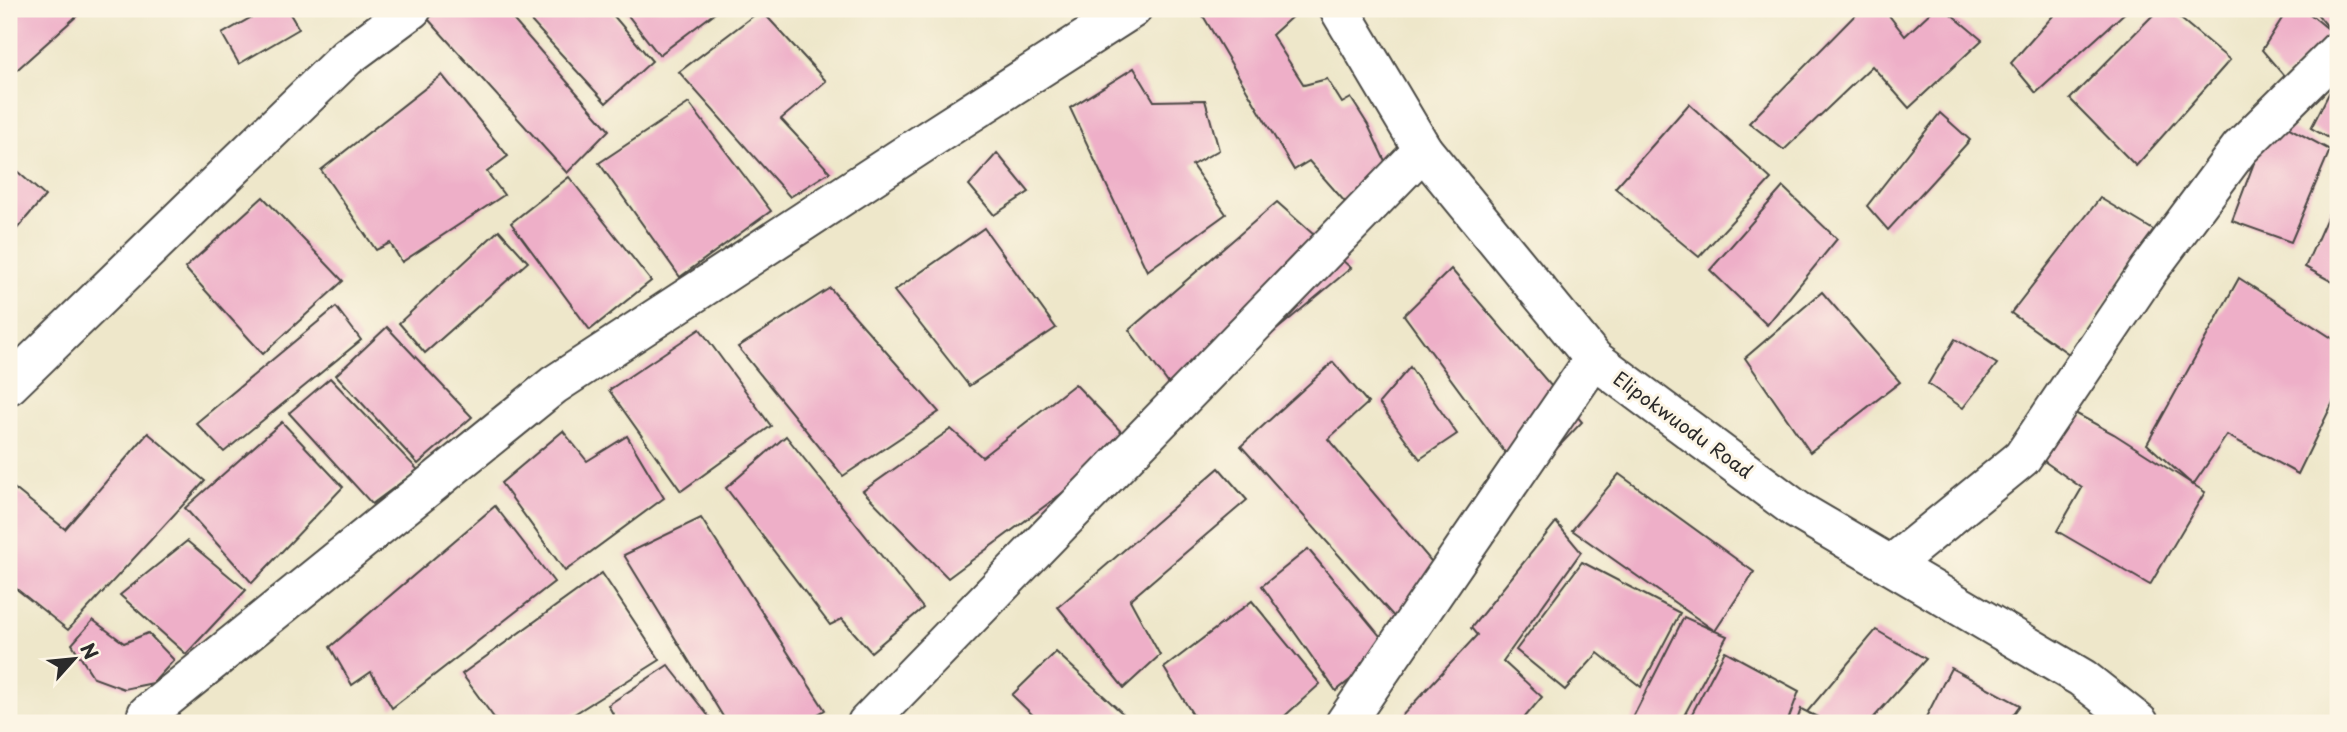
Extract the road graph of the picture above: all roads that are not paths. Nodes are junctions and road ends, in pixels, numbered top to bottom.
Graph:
1 (412, 9) edge
2 (1132, 9) edge
3 (1339, 9) edge
4 (2338, 51) edge
5 (1423, 150) junction
6 (1594, 359) junction
7 (9, 385) edge
8 (1892, 565) junction
9 (147, 713) dead end
10 (867, 723) edge
11 (1345, 723) edge
12 (2139, 723) edge

1 - 7 street
2 - 9 street
3 - 5 street, Elipokwuodu Road
4 - 8 street
5 - 6 street, Elipokwuodu Road
5 - 10 street
6 - 8 street, Elipokwuodu Road
6 - 11 street
8 - 12 street, Elipokwuodu Road

